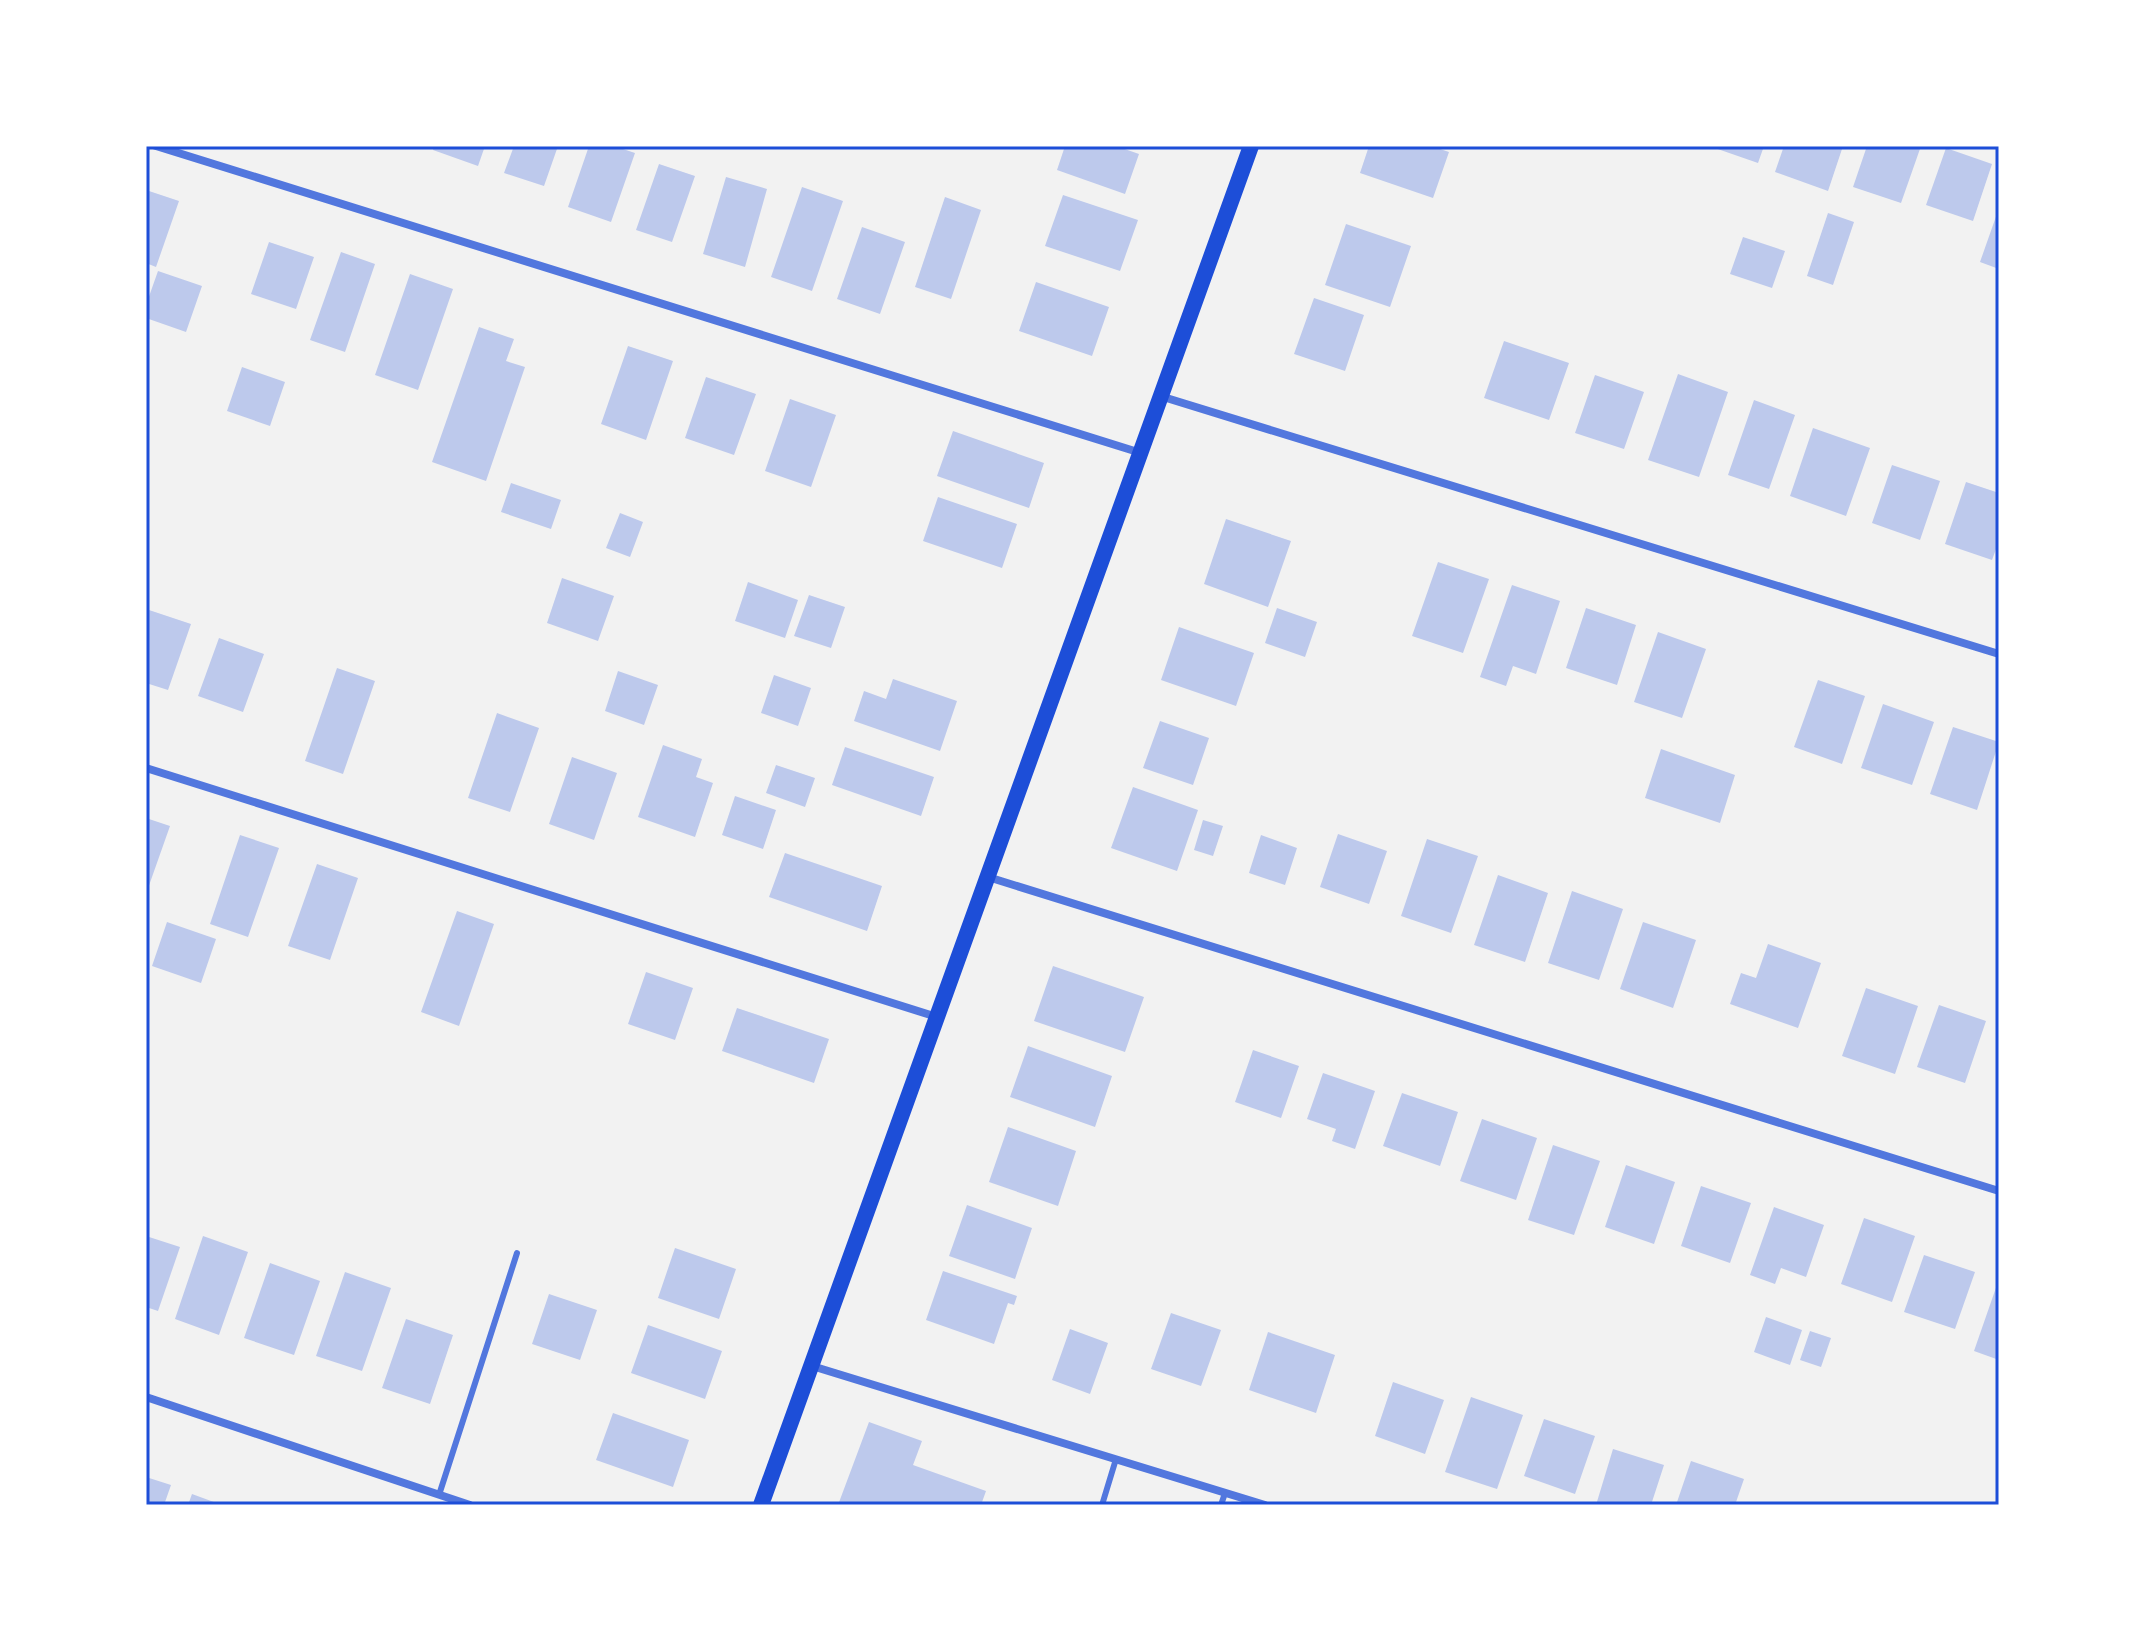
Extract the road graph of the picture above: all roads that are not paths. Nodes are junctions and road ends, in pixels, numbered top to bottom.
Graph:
1 (156, 146) edge
2 (1251, 146) edge
3 (1160, 396) junction
4 (1141, 453) junction
5 (1999, 654) edge
6 (146, 768) edge
7 (988, 877) junction
8 (937, 1017) junction
9 (1999, 1191) edge
10 (517, 1253) dead end
11 (812, 1366) junction
12 (146, 1397) edge
13 (1116, 1459) junction
14 (1225, 1493) junction
15 (439, 1495) junction
16 (470, 1505) edge
17 (761, 1505) edge
18 (1102, 1505) edge
19 (1221, 1505) edge
20 (1265, 1505) edge

1 - 4 street
2 - 3 main road
3 - 4 main road
3 - 5 street
4 - 7 main road
6 - 8 street
7 - 8 main road
7 - 9 street
8 - 11 main road
10 - 15 lane
11 - 13 street
11 - 17 main road
12 - 15 street
13 - 14 street
13 - 18 lane
14 - 19 lane
14 - 20 street
15 - 16 street

